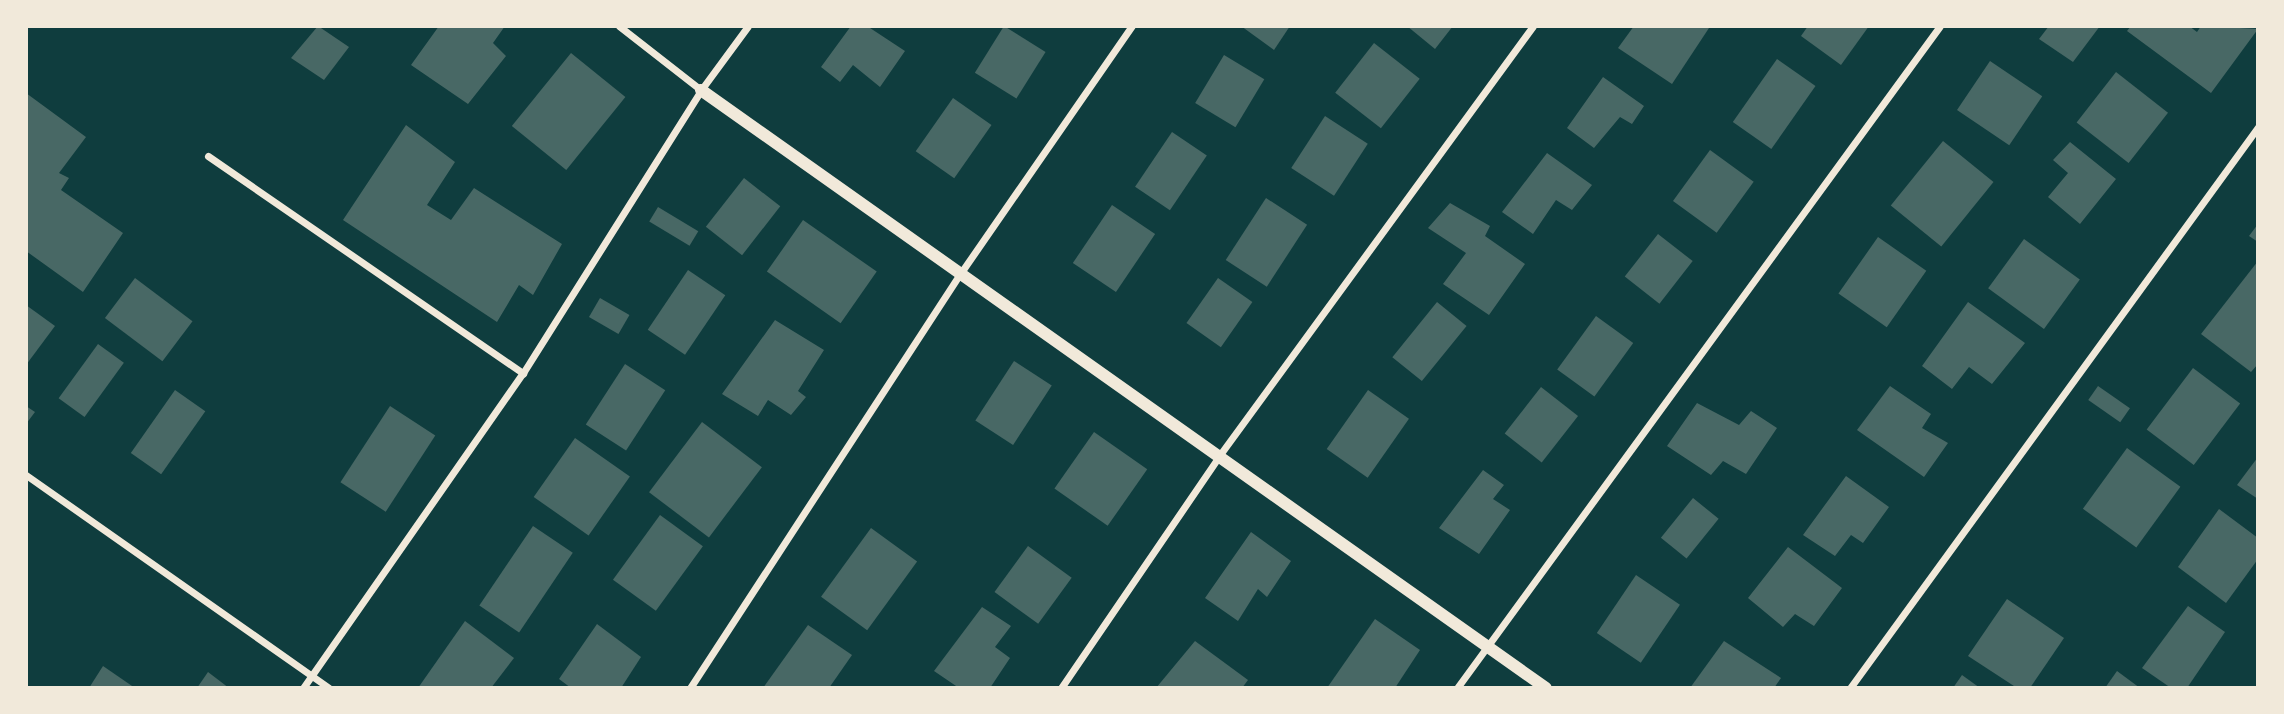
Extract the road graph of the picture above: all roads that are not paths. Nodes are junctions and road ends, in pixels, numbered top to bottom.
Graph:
1 (619, 26) edge
2 (748, 26) edge
3 (1132, 26) edge
4 (1533, 26) edge
5 (1940, 26) edge
6 (701, 90) junction
7 (2258, 127) edge
8 (208, 156) dead end
9 (960, 274) junction
10 (523, 373) junction
11 (1219, 456) junction
12 (26, 475) edge
13 (1486, 646) junction
14 (312, 675) junction
15 (303, 688) edge
16 (329, 688) edge
17 (690, 688) edge
18 (1061, 688) edge
19 (1457, 688) edge
20 (1546, 688) edge
21 (1850, 688) edge

1 - 6 street
2 - 6 street
3 - 9 street
4 - 11 street
5 - 13 street
6 - 9 street
6 - 10 street
7 - 21 street
8 - 10 street
9 - 11 street
9 - 17 street
10 - 14 street
11 - 13 street
11 - 18 street
12 - 14 street
13 - 19 street
13 - 20 street
14 - 15 street
14 - 16 street

